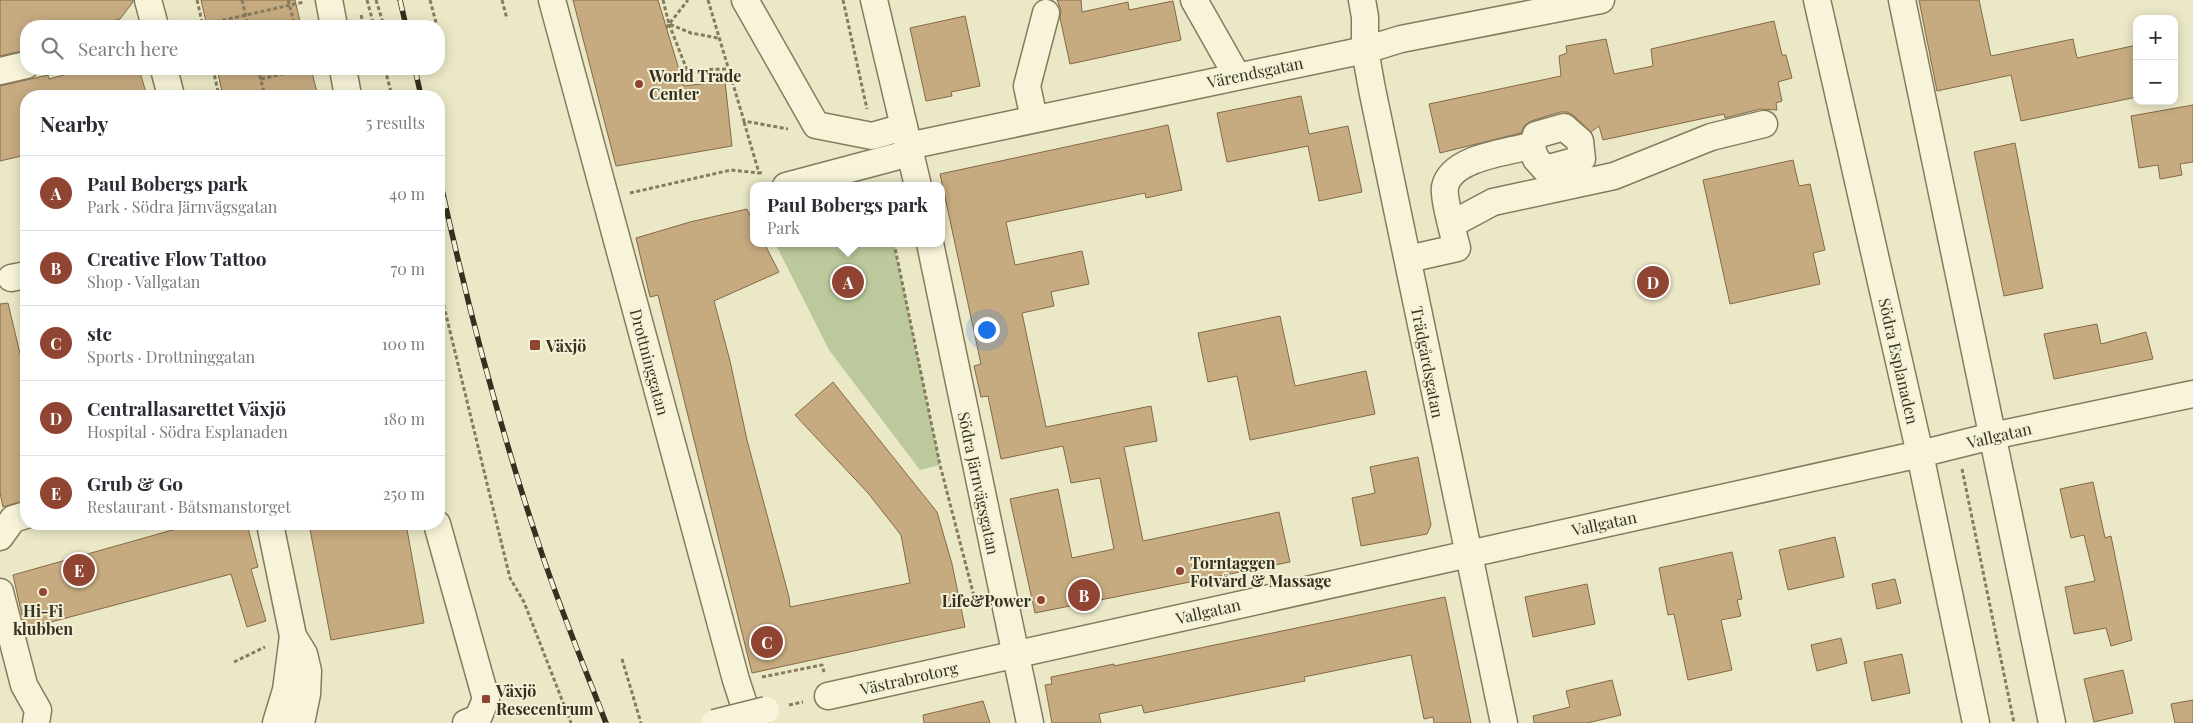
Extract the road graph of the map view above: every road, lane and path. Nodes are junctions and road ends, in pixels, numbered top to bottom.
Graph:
1 (148, 0) edge
2 (197, 0) edge
3 (242, 0) edge
4 (288, 0) edge
5 (329, 0) edge
6 (367, 0) edge
7 (376, 0) edge
8 (430, 0) edge
9 (502, 0) edge
10 (552, 0) edge
11 (663, 0) edge
12 (688, 0) edge
13 (745, 0) edge
14 (844, 0) edge
15 (874, 0) edge
16 (1194, 0) edge
17 (1362, 0) edge
18 (1601, 0) edge
19 (1817, 0) edge
20 (1902, 0) edge
21 (302, 3) dead end
22 (290, 6) junction
23 (1046, 13) dead end
24 (245, 16) junction
25 (507, 19) dead end
26 (153, 20) edge
27 (202, 20) edge
28 (228, 20) edge
29 (246, 20) edge
30 (294, 20) edge
31 (333, 20) edge
32 (372, 20) edge
33 (382, 20) edge
34 (435, 20) edge
35 (670, 24) junction
36 (666, 28) dead end
37 (718, 38) dead end
38 (1365, 50) junction
39 (20, 66) edge
40 (728, 69) dead end
41 (0, 71) edge
42 (166, 75) edge
43 (214, 75) edge
44 (260, 75) edge
45 (278, 75) edge
46 (343, 75) edge
47 (387, 75) edge
48 (1237, 76) junction
49 (261, 79) junction
50 (169, 90) edge
51 (218, 90) edge
52 (264, 90) edge
53 (347, 90) edge
54 (390, 90) edge
55 (1034, 119) junction
56 (1764, 124) dead end
57 (872, 136) junction
58 (908, 142) junction
59 (1531, 146) dead end
60 (759, 173) dead end
61 (797, 182) edge
62 (917, 182) edge
63 (619, 207) junction
64 (1452, 224) junction
65 (895, 247) edge
66 (931, 247) edge
67 (1408, 260) junction
68 (445, 311) edge
69 (2193, 394) edge
70 (1992, 436) junction
71 (1957, 444) junction
72 (1920, 454) junction
73 (20, 517) edge
74 (271, 530) edge
75 (439, 530) edge
76 (0, 537) edge
77 (1468, 553) junction
78 (0, 592) edge
79 (979, 613) dead end
80 (267, 646) dead end
81 (1003, 657) junction
82 (622, 659) dead end
83 (234, 662) dead end
84 (788, 672) dead end
85 (753, 679) dead end
86 (828, 696) joint
87 (37, 716) edge
88 (758, 717) edge
89 (283, 723) edge
90 (466, 723) edge
91 (571, 723) edge
92 (641, 723) edge
93 (714, 723) edge
94 (1030, 723) edge
95 (1504, 723) edge
96 (1976, 723) edge
97 (2014, 723) edge
98 (2052, 723) edge

1 - 26 street
2 - 27 path
3 - 24 path
4 - 22 path
5 - 31 street
6 - 32 path
7 - 33 path
8 - 34 path
9 - 25 path
10 - 63 street, Drottninggatan
11 - 35 path
12 - 35 path
13 - 57 street
14 - 57 path
15 - 58 street
16 - 48 street
17 - 38 street, Trädgårdsgatan
18 - 38 street, Värendsgatan
19 - 72 street, Södra Esplanaden
20 - 70 street
21 - 22 path
22 - 24 path
22 - 30 path
23 - 55 street
24 - 28 path
24 - 29 path
35 - 36 path
35 - 37 path
35 - 40 path
38 - 48 street, Värendsgatan
38 - 67 street, Trädgårdsgatan
39 - 41 street
42 - 50 street
43 - 51 path
44 - 49 path
45 - 49 path
46 - 53 street
47 - 54 path
48 - 55 street, Värendsgatan
49 - 52 path
55 - 58 street, Värendsgatan
56 - 64 street
57 - 58 street
58 - 61 street
58 - 62 street
59 - 64 street
60 - 63 path
63 - 88 street, Drottninggatan
64 - 67 street
65 - 79 path
66 - 81 street, Södra Järnvägsgatan
67 - 77 street, Trädgårdsgatan
68 - 91 path
69 - 70 street, Vallgatan
70 - 71 street, Vallgatan
70 - 98 street
71 - 72 street, Vallgatan
71 - 97 path
72 - 77 street, Vallgatan
72 - 96 street, Södra Esplanaden
73 - 76 street
74 - 89 street
75 - 90 street
77 - 81 street, Vallgatan
77 - 95 street, Trädgårdsgatan
78 - 87 street
80 - 83 path
81 - 86 street, Västrabrotorg
81 - 94 street, Södra Järnvägsgatan
82 - 92 path
84 - 85 path
86 - 88 path
88 - 93 street, bridge

